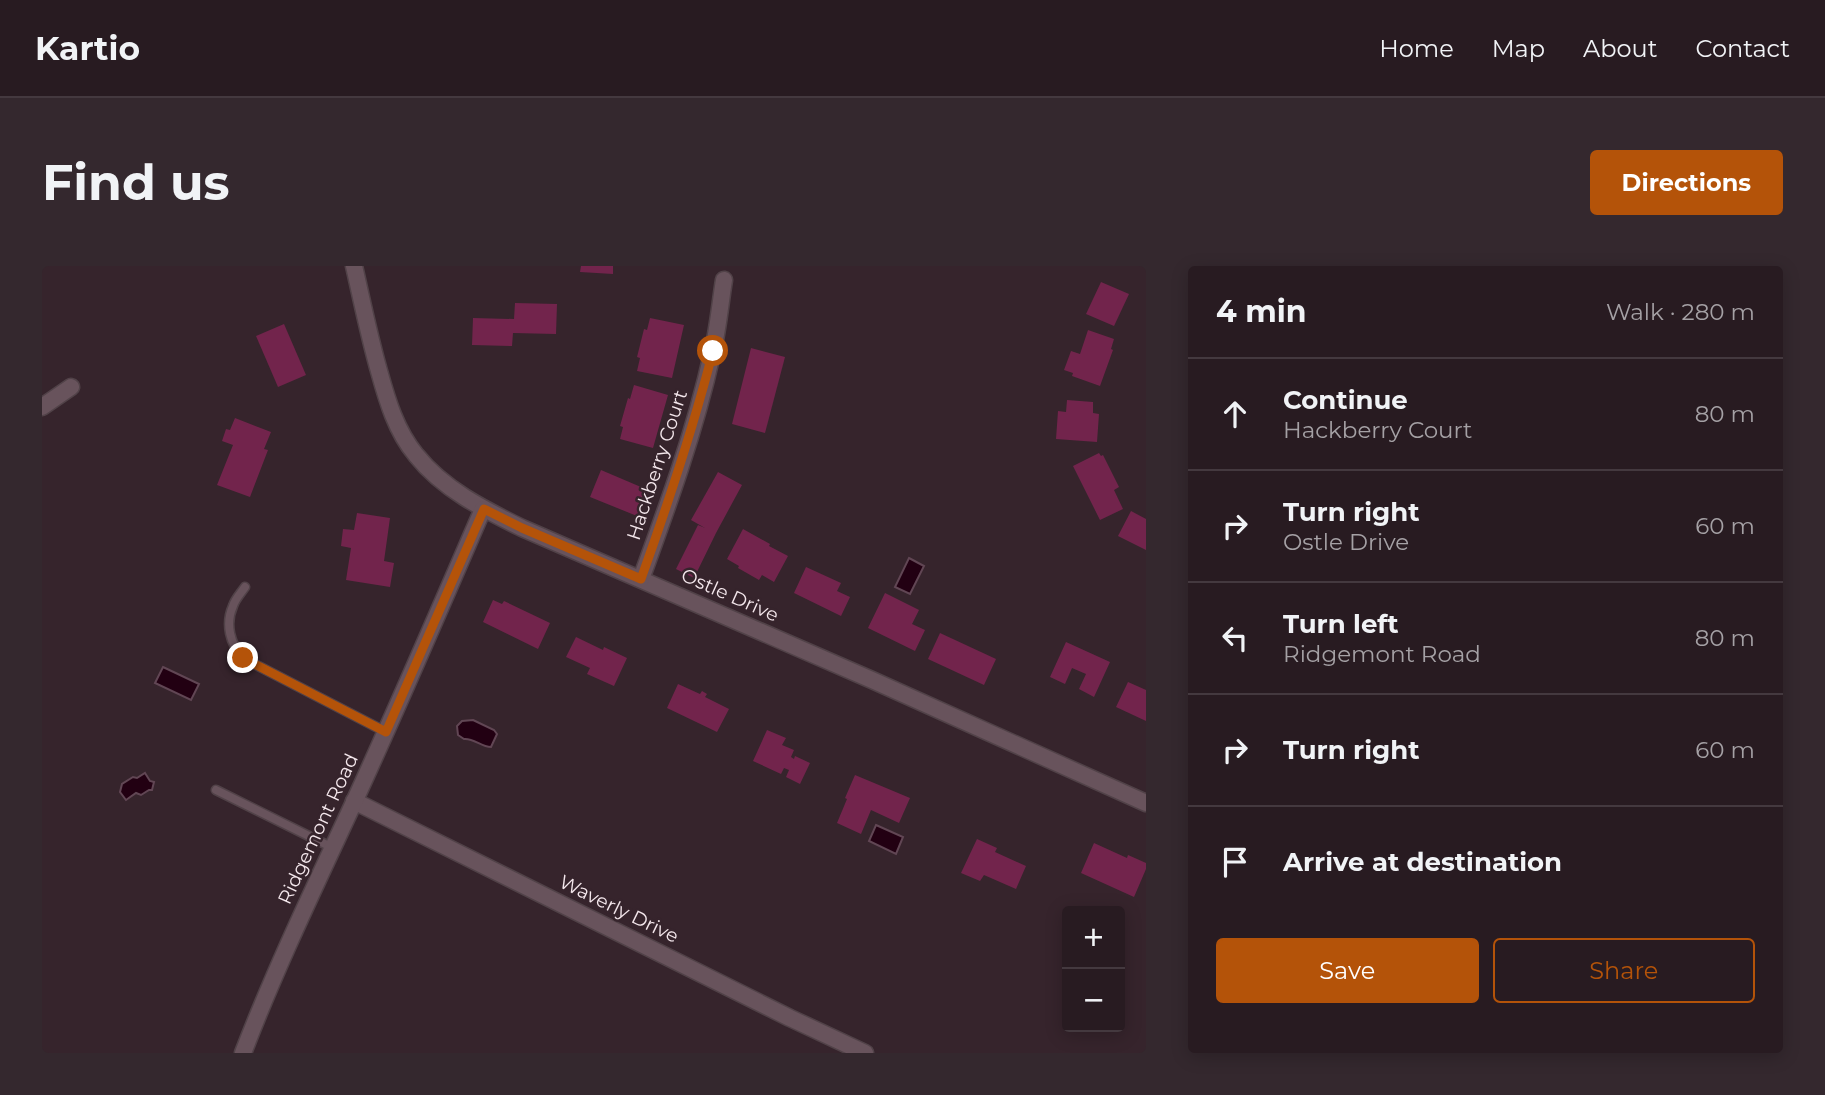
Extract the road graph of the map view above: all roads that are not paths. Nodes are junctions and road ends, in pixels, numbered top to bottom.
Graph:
1 (354, 266) edge
2 (724, 280) dead end
3 (71, 387) dead end
4 (42, 407) edge
5 (484, 509) junction
6 (641, 579) junction
7 (245, 587) dead end
8 (386, 732) junction
9 (216, 790) dead end
10 (354, 801) junction
11 (1146, 803) edge
12 (332, 848) junction
13 (243, 1053) edge
14 (865, 1053) edge

1 - 5 street, Ostle Drive
2 - 6 street, Hackberry Court
3 - 4 street
5 - 6 street, Ostle Drive
5 - 8 street, Ridgemont Road
6 - 11 street, Ostle Drive
7 - 8 lane
8 - 10 street, Ridgemont Road
9 - 12 lane
10 - 12 street, Ridgemont Road
10 - 14 street, Waverly Drive
12 - 13 street, Ridgemont Road

